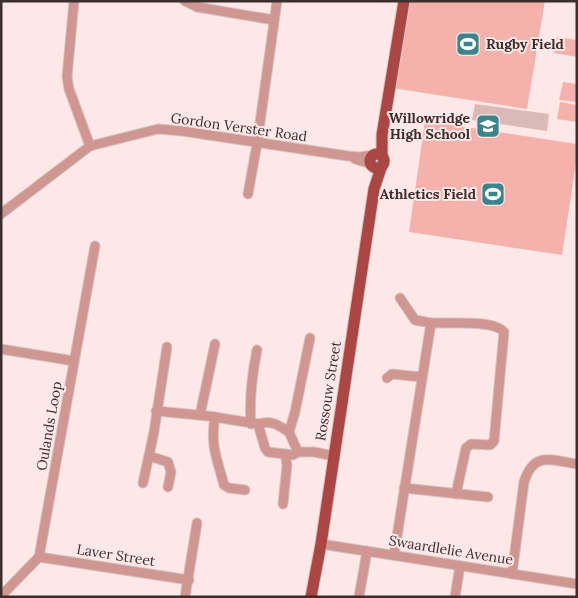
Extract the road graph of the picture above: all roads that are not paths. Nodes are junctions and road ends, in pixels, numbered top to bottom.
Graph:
1 (74, 1) edge
2 (185, 1) edge
3 (277, 1) edge
4 (404, 1) edge
5 (274, 20) junction
6 (257, 144) junction
7 (90, 146) junction
8 (376, 160) junction
9 (248, 194) dead end
10 (1, 214) edge
11 (95, 246) dead end
12 (400, 298) dead end
13 (431, 323) junction
14 (310, 338) dead end
15 (215, 344) dead end
16 (167, 347) dead end
17 (1, 349) edge
18 (258, 350) dead end
19 (74, 361) junction
20 (421, 377) junction
21 (387, 378) dead end
22 (156, 411) junction
23 (200, 415) junction
24 (215, 417) junction
25 (254, 424) junction
26 (289, 432) junction
27 (298, 452) junction
28 (285, 454) junction
29 (149, 456) junction
30 (334, 456) junction
31 (577, 464) edge
32 (143, 483) dead end
33 (168, 487) dead end
34 (404, 488) junction
35 (245, 490) dead end
36 (456, 494) junction
37 (488, 497) dead end
38 (283, 504) dead end
39 (197, 523) dead end
40 (321, 544) junction
41 (367, 551) junction
42 (394, 555) junction
43 (39, 558) junction
44 (460, 566) junction
45 (512, 574) junction
46 (188, 580) junction
47 (577, 584) edge
48 (1, 596) edge
49 (185, 597) edge
50 (311, 597) edge
51 (359, 597) edge
52 (455, 597) edge

1 - 7 street
2 - 5 street
3 - 5 street
4 - 8 main road, Rossouw Street
5 - 6 street
6 - 7 street, Gordon Verster Road
6 - 8 street, Gordon Verster Road
6 - 9 street
7 - 10 street, Gordon Verster Road
8 - 30 main road, Rossouw Street
11 - 19 street, Oulands Loop
12 - 13 street
13 - 20 street
13 - 36 street
14 - 26 street
15 - 23 street
16 - 22 street
17 - 19 street
18 - 25 street
19 - 43 street, Oulands Loop
20 - 21 street
20 - 34 street
22 - 23 street
22 - 29 street
23 - 24 street
24 - 25 street
24 - 35 street
25 - 26 street
25 - 28 street
26 - 27 street
27 - 28 street
27 - 30 street
28 - 38 street
29 - 32 street
29 - 33 street
30 - 40 main road, Rossouw Street
31 - 45 street
34 - 36 street
34 - 42 street
36 - 37 street
39 - 46 street
40 - 41 street, Swaardlelie Avenue
40 - 50 main road, Rossouw Street
41 - 42 street, Swaardlelie Avenue
41 - 51 street
42 - 44 street, Swaardlelie Avenue
43 - 46 street, Laver Street
43 - 48 street
44 - 45 street, Swaardlelie Avenue
44 - 52 street
45 - 47 street, Swaardlelie Avenue
46 - 49 street

